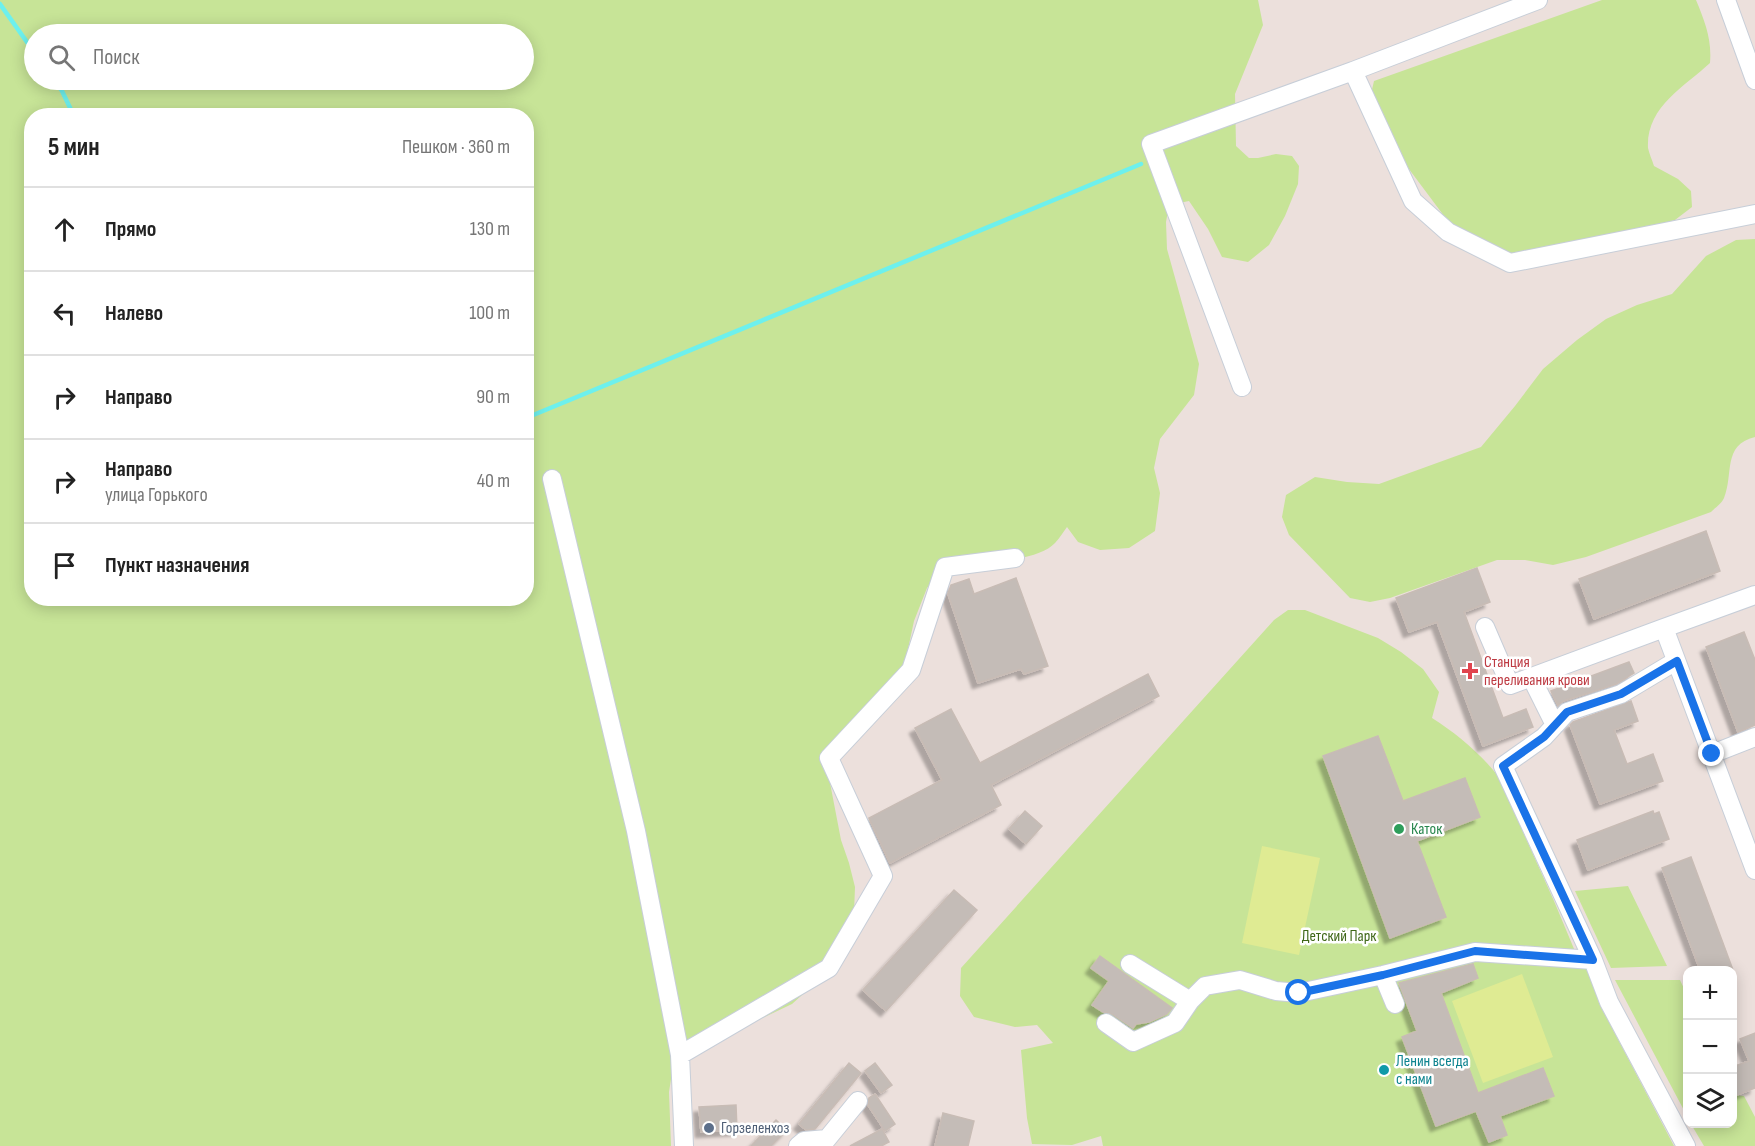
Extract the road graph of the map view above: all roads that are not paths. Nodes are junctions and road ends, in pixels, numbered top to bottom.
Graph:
1 (1538, 0) edge
2 (1726, 0) edge
3 (1353, 71) junction
4 (1755, 80) edge
5 (1755, 214) edge
6 (1242, 387) dead end
7 (552, 479) dead end
8 (1015, 558) dead end
9 (1754, 600) edge
10 (1485, 627) dead end
11 (1664, 628) junction
12 (1677, 661) junction
13 (1531, 677) junction
14 (1555, 725) junction
15 (1755, 737) edge
16 (1712, 754) junction
17 (1755, 870) edge
18 (1593, 960) junction
19 (1130, 964) dead end
20 (1383, 975) junction
21 (1190, 1001) junction
22 (1395, 1004) dead end
23 (1106, 1023) dead end
24 (680, 1056) junction
25 (858, 1101) dead end
26 (684, 1146) edge
27 (798, 1146) edge
28 (1686, 1146) edge

1 - 3 street
2 - 4 street
3 - 5 street
3 - 6 street
7 - 24 street
8 - 24 street
9 - 11 street
10 - 13 street
11 - 12 street
11 - 13 street
12 - 14 street
12 - 16 street
13 - 14 street
14 - 18 street
15 - 16 street
16 - 17 street
18 - 20 street
18 - 28 street
19 - 21 street
20 - 21 street
20 - 22 street
21 - 23 street
24 - 26 street
25 - 27 street

